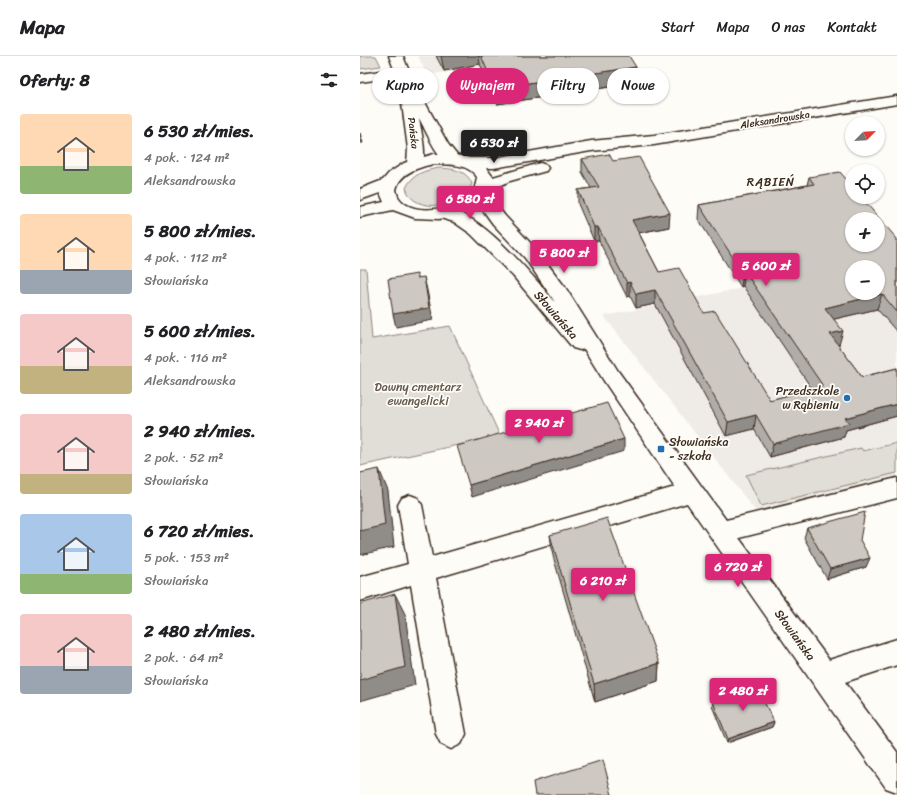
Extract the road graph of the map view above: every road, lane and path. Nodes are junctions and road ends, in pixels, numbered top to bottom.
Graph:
1 (396, 56) edge
2 (401, 68) edge
3 (372, 77) edge
4 (360, 78) edge
5 (897, 100) edge
6 (409, 104) edge
7 (419, 104) edge
8 (654, 140) junction
9 (452, 159) junction
10 (470, 163) junction
11 (415, 164) junction
12 (390, 182) junction
13 (483, 190) junction
14 (360, 195) edge
15 (395, 205) junction
16 (360, 212) edge
17 (443, 213) junction
18 (611, 376) junction
19 (897, 488) edge
20 (691, 492) junction
21 (410, 505) dead end
22 (722, 532) junction
23 (423, 571) junction
24 (360, 589) edge
25 (897, 652) edge
26 (824, 675) junction
27 (451, 734) dead end
28 (897, 777) edge

1 - 2 street, Pańska
3 - 4 street
5 - 8 street, Aleksandrowska
6 - 11 street, Pańska
7 - 9 street, Pańska
8 - 10 street, Aleksandrowska
8 - 13 street, Aleksandrowska
9 - 10 street
9 - 11 street
10 - 13 street
11 - 12 street
12 - 14 street
12 - 15 street
13 - 17 street
13 - 18 street, Słowiańska
15 - 16 street
15 - 17 street
17 - 18 street, Słowiańska
18 - 20 street, Słowiańska
19 - 22 street
20 - 22 street, Słowiańska
20 - 23 street
21 - 23 street
22 - 26 street, Słowiańska
23 - 24 street
23 - 27 street
25 - 26 street
26 - 28 street, Słowiańska

